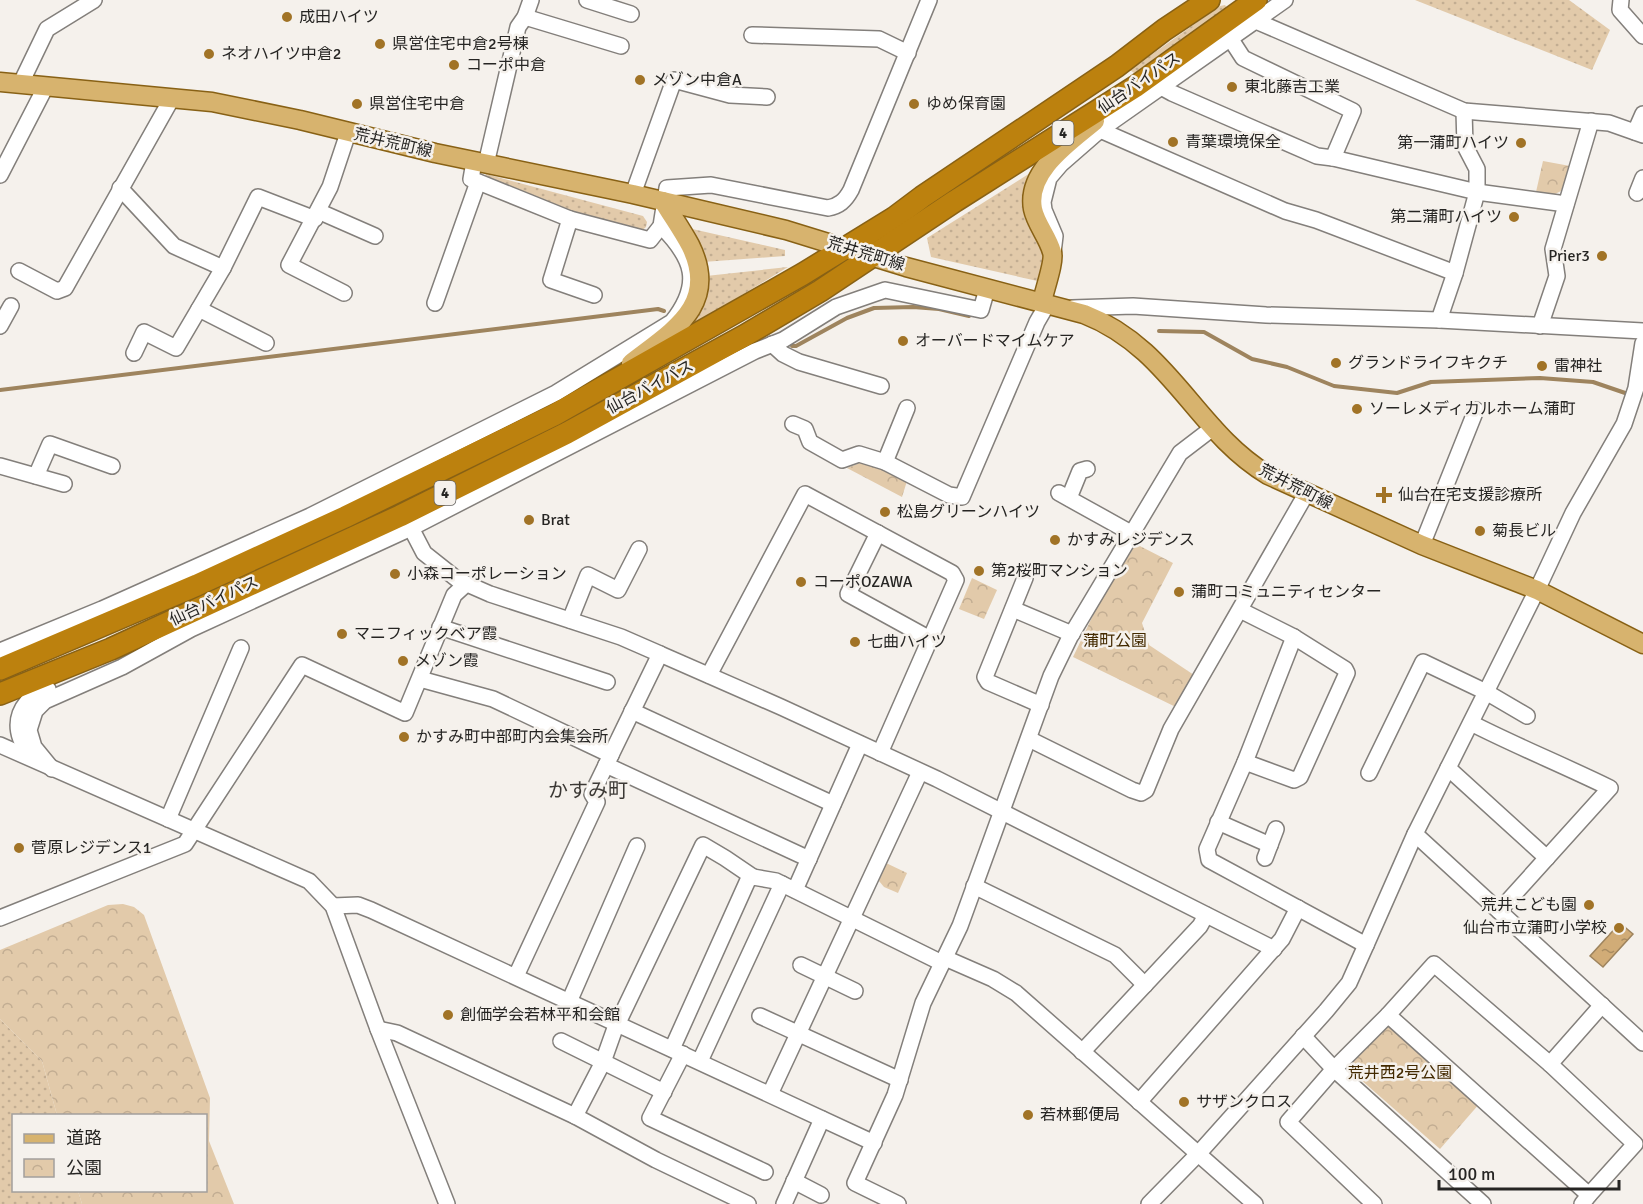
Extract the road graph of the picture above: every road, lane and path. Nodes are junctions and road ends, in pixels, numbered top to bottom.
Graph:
1 (94, 0) edge
2 (531, 0) edge
3 (587, 0) edge
4 (929, 0) edge
5 (1193, 0) edge
6 (1209, 0) edge
7 (1285, 0) edge
8 (1621, 0) edge
9 (1252, 6) edge
10 (631, 14) dead end
11 (525, 17) junction
12 (1164, 30) junction
13 (752, 35) dead end
14 (1643, 36) edge
15 (1230, 38) junction
16 (621, 46) dead end
17 (908, 52) junction
18 (0, 82) edge
19 (21, 83) junction
20 (46, 86) junction
21 (1135, 87) junction
22 (1161, 87) junction
23 (767, 97) dead end
24 (172, 98) junction
25 (1464, 111) junction
26 (1643, 114) edge
27 (1591, 121) junction
28 (1101, 130) junction
29 (348, 133) junction
30 (1639, 133) edge
31 (1333, 158) junction
32 (480, 163) junction
33 (0, 175) edge
34 (478, 182) junction
35 (120, 188) junction
36 (1477, 192) junction
37 (633, 194) junction
38 (663, 201) junction
39 (1566, 204) junction
40 (316, 215) junction
41 (570, 219) junction
42 (661, 226) junction
43 (375, 236) dead end
44 (845, 248) junction
45 (1053, 253) junction
46 (872, 256) junction
47 (223, 268) junction
48 (20, 272) dead end
49 (1455, 273) junction
50 (987, 289) junction
51 (344, 293) dead end
52 (594, 295) dead end
53 (435, 303) dead end
54 (1051, 304) junction
55 (11, 305) edge
56 (199, 309) junction
57 (1438, 320) junction
58 (0, 326) edge
59 (1540, 326) junction
60 (1643, 331) edge
61 (266, 343) dead end
62 (1643, 343) edge
63 (749, 344) junction
64 (772, 344) junction
65 (134, 353) dead end
66 (881, 386) dead end
67 (1638, 386) edge
68 (594, 392) junction
69 (907, 408) dead end
70 (1476, 410) dead end
71 (793, 424) dead end
72 (1214, 427) junction
73 (885, 462) junction
74 (0, 466) edge
75 (112, 466) dead end
76 (1087, 470) dead end
77 (36, 476) junction
78 (64, 484) dead end
79 (1306, 494) junction
80 (411, 528) junction
81 (878, 533) junction
82 (1131, 533) junction
83 (1422, 545) junction
84 (639, 549) dead end
85 (1025, 578) dead end
86 (466, 584) junction
87 (1537, 590) junction
88 (1012, 609) junction
89 (1240, 610) junction
90 (570, 620) junction
91 (440, 627) junction
92 (154, 629) junction
93 (1072, 634) junction
94 (1294, 637) junction
95 (930, 639) junction
96 (1643, 644) edge
97 (241, 648) dead end
98 (0, 651) edge
99 (660, 654) junction
100 (0, 669) edge
101 (709, 675) junction
102 (420, 679) junction
103 (607, 682) dead end
104 (1486, 692) junction
105 (0, 694) edge
106 (1041, 705) junction
107 (632, 711) junction
108 (1527, 717) dead end
109 (1471, 723) junction
110 (1029, 738) junction
111 (860, 744) junction
112 (0, 745) edge
113 (880, 753) junction
114 (608, 760) junction
115 (1245, 762) junction
116 (1448, 768) junction
117 (52, 769) junction
118 (920, 772) junction
119 (1369, 773) dead end
120 (833, 804) junction
121 (1002, 811) junction
122 (168, 819) junction
123 (1218, 822) junction
124 (1276, 829) dead end
125 (193, 830) junction
126 (1415, 834) junction
127 (637, 846) dead end
128 (1546, 858) junction
129 (809, 859) junction
130 (753, 877) junction
131 (975, 886) junction
132 (788, 887) junction
133 (333, 906) junction
134 (1298, 908) junction
135 (1499, 911) junction
136 (1206, 915) junction
137 (851, 917) junction
138 (0, 918) edge
139 (1366, 945) junction
140 (1274, 949) junction
141 (944, 960) junction
142 (801, 965) dead end
143 (825, 975) junction
144 (516, 976) junction
145 (1145, 985) junction
146 (855, 991) dead end
147 (568, 1002) junction
148 (1602, 1005) junction
149 (1388, 1015) junction
150 (760, 1016) dead end
151 (617, 1024) junction
152 (378, 1029) junction
153 (798, 1033) junction
154 (1303, 1036) junction
155 (561, 1041) dead end
156 (1643, 1043) edge
157 (678, 1051) junction
158 (1082, 1052) junction
159 (603, 1062) junction
160 (700, 1062) junction
161 (1550, 1064) junction
162 (1334, 1069) junction
163 (900, 1080) junction
164 (664, 1092) junction
165 (770, 1094) junction
166 (1139, 1102) junction
167 (575, 1116) junction
168 (822, 1119) junction
169 (874, 1143) junction
170 (1198, 1153) junction
171 (765, 1172) dead end
172 (794, 1181) junction
173 (821, 1195) dead end
174 (1585, 1200) edge
175 (732, 1201) edge
176 (888, 1202) edge
177 (447, 1204) edge
178 (748, 1204) edge
179 (784, 1204) edge
180 (1149, 1204) edge
181 (1255, 1204) edge
182 (1374, 1204) edge
183 (1483, 1204) edge

1 - 19 street
2 - 11 street
3 - 10 street
4 - 17 street
5 - 12 highway
6 - 12 highway, 仙台バイパス / 4
7 - 9 street
8 - 14 street
9 - 15 street
9 - 21 highway, 仙台バイパス / 4
9 - 25 street
11 - 16 street
11 - 32 street
12 - 44 highway, 仙台バイパス / 4
13 - 17 street
15 - 22 street
15 - 31 street
17 - 38 street
18 - 19 main road, 荒井荒町線
19 - 20 main road, 荒井荒町線
20 - 24 main road, 荒井荒町線
20 - 33 street
21 - 45 main road
21 - 46 highway, 仙台バイパス / 4
22 - 28 street
22 - 31 street
23 - 37 street
24 - 29 main road, 荒井荒町線
24 - 35 street
25 - 27 street
25 - 36 street
26 - 30 street
27 - 30 street
27 - 39 street
28 - 45 street
28 - 49 street
29 - 32 main road, 荒井荒町線
29 - 40 street
31 - 36 street
32 - 34 street
32 - 37 main road, 荒井荒町線
34 - 41 street
34 - 53 street
35 - 47 street
35 - 48 street
36 - 39 street
36 - 49 street
37 - 38 main road, 荒井荒町線
38 - 42 street
38 - 44 main road, 荒井荒町線
38 - 68 main road
39 - 59 street
40 - 43 street
40 - 47 street
40 - 51 street
41 - 42 street
41 - 52 street
42 - 98 street
44 - 46 main road, 荒井荒町線
44 - 68 highway, 仙台バイパス / 4
45 - 54 main road
46 - 50 main road, 荒井荒町線
46 - 63 highway, 仙台バイパス / 4
47 - 56 street
49 - 57 street
50 - 54 main road, 荒井荒町線
50 - 64 street
54 - 57 street
54 - 72 main road, 荒井荒町線
54 - 73 street
55 - 58 street
56 - 61 street
56 - 65 street
57 - 59 street
59 - 60 street
62 - 67 street
63 - 64 street
63 - 80 street
63 - 92 highway, 仙台バイパス / 4
64 - 66 street
67 - 87 street
68 - 100 highway, 仙台バイパス / 4
69 - 73 street
70 - 83 street
71 - 73 street
72 - 79 main road, 荒井荒町線
72 - 82 street
74 - 77 street
75 - 77 street
76 - 82 street
77 - 78 street
79 - 83 main road, 荒井荒町線
79 - 89 street
80 - 86 street
80 - 117 street
81 - 95 street
81 - 95 street
81 - 101 street
82 - 93 street
83 - 87 main road, 荒井荒町線
84 - 90 street
85 - 88 street
86 - 90 street
86 - 91 street
87 - 96 main road, 荒井荒町線
87 - 104 street
88 - 93 street
88 - 106 street
89 - 94 street
89 - 110 street
90 - 99 street
91 - 102 street
91 - 103 street
92 - 105 highway, 仙台バイパス / 4
92 - 117 street
93 - 106 street
94 - 115 street
94 - 115 street
95 - 113 street
97 - 122 street
99 - 101 street
99 - 107 street
101 - 111 street
102 - 114 street
102 - 125 street
104 - 108 street
104 - 109 street
104 - 119 street
106 - 110 street
107 - 114 street
107 - 120 street
109 - 116 street
109 - 128 street
110 - 121 street
111 - 113 street
111 - 120 street
112 - 117 street
113 - 118 street
114 - 129 street
114 - 144 street
115 - 123 street
116 - 126 street
116 - 128 street
117 - 122 street
118 - 121 street
118 - 137 street
120 - 129 street
121 - 131 street
121 - 136 street
122 - 125 street
123 - 124 street
123 - 134 street
125 - 133 street
125 - 138 street
126 - 135 street
126 - 139 street
127 - 147 street
128 - 135 street
129 - 132 street
130 - 132 street
130 - 151 street
130 - 157 street
131 - 141 street
131 - 145 street
132 - 137 street
132 - 160 street
133 - 144 street
133 - 152 street
134 - 139 street
134 - 140 street
135 - 148 street
136 - 140 street
136 - 145 street
137 - 141 street
137 - 143 street
139 - 154 street
140 - 166 street
141 - 158 street
141 - 163 street
142 - 143 street
143 - 146 street
143 - 153 street
144 - 147 street
145 - 158 street
147 - 151 street
148 - 156 street
148 - 161 street
149 - 161 street
149 - 162 street
149 - 174 street
150 - 153 street
151 - 157 street
151 - 159 street
152 - 167 street
152 - 177 street
153 - 163 street
153 - 165 street
154 - 162 street
154 - 170 street
155 - 159 street
157 - 160 street
157 - 164 street
158 - 166 street
159 - 164 street
159 - 167 street
160 - 165 street
161 - 174 street
162 - 182 street
162 - 183 street
163 - 169 street
164 - 171 street
165 - 168 street
166 - 170 street
167 - 175 street
168 - 169 street
168 - 172 street
169 - 176 street
170 - 180 street
170 - 181 street
172 - 173 street
172 - 179 street
175 - 178 street

